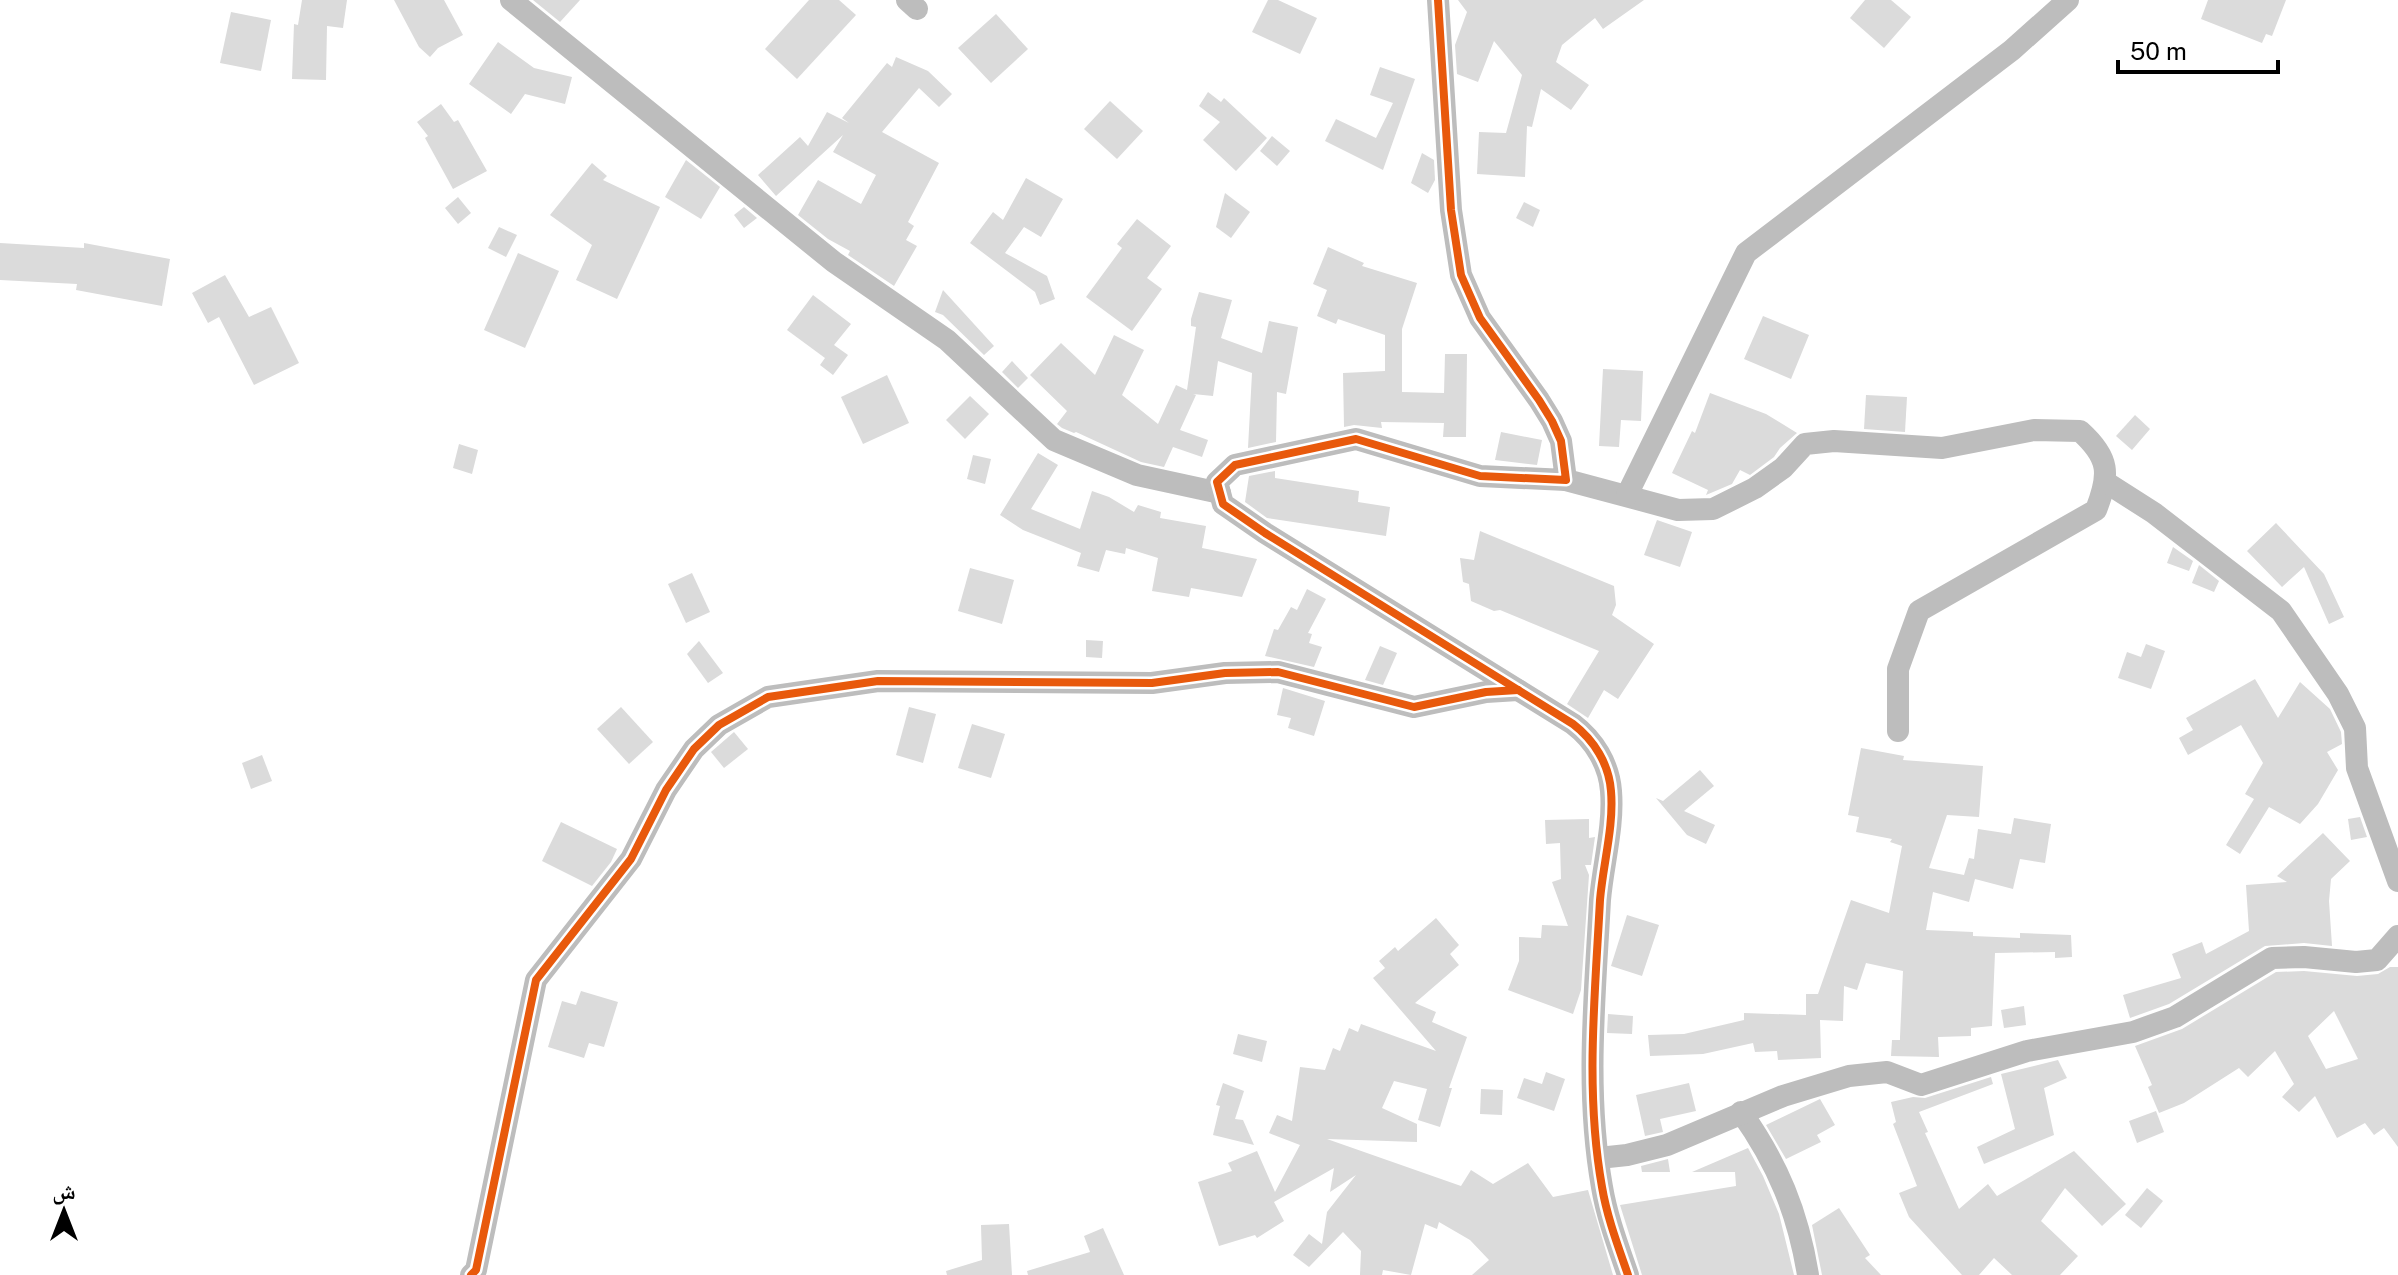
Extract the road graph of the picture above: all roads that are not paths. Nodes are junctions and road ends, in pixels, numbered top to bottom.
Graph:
1 (511, 0) edge
2 (1438, 0) edge
3 (2068, 0) edge
4 (1566, 480) junction
5 (2107, 483) junction
6 (1220, 493) junction
7 (1627, 495) junction
8 (1518, 690) junction
9 (1898, 731) dead end
10 (2398, 881) edge
11 (2398, 936) edge
12 (1741, 1112) junction
13 (1599, 1158) junction
14 (471, 1275) edge
15 (1628, 1275) edge
16 (1808, 1275) edge

1 - 6 street
2 - 4 street
3 - 7 street
4 - 6 street
4 - 7 street
5 - 7 street
5 - 9 street
5 - 10 street
6 - 8 street
8 - 13 street
8 - 14 street
11 - 12 street
12 - 13 street
12 - 16 street
13 - 15 street

